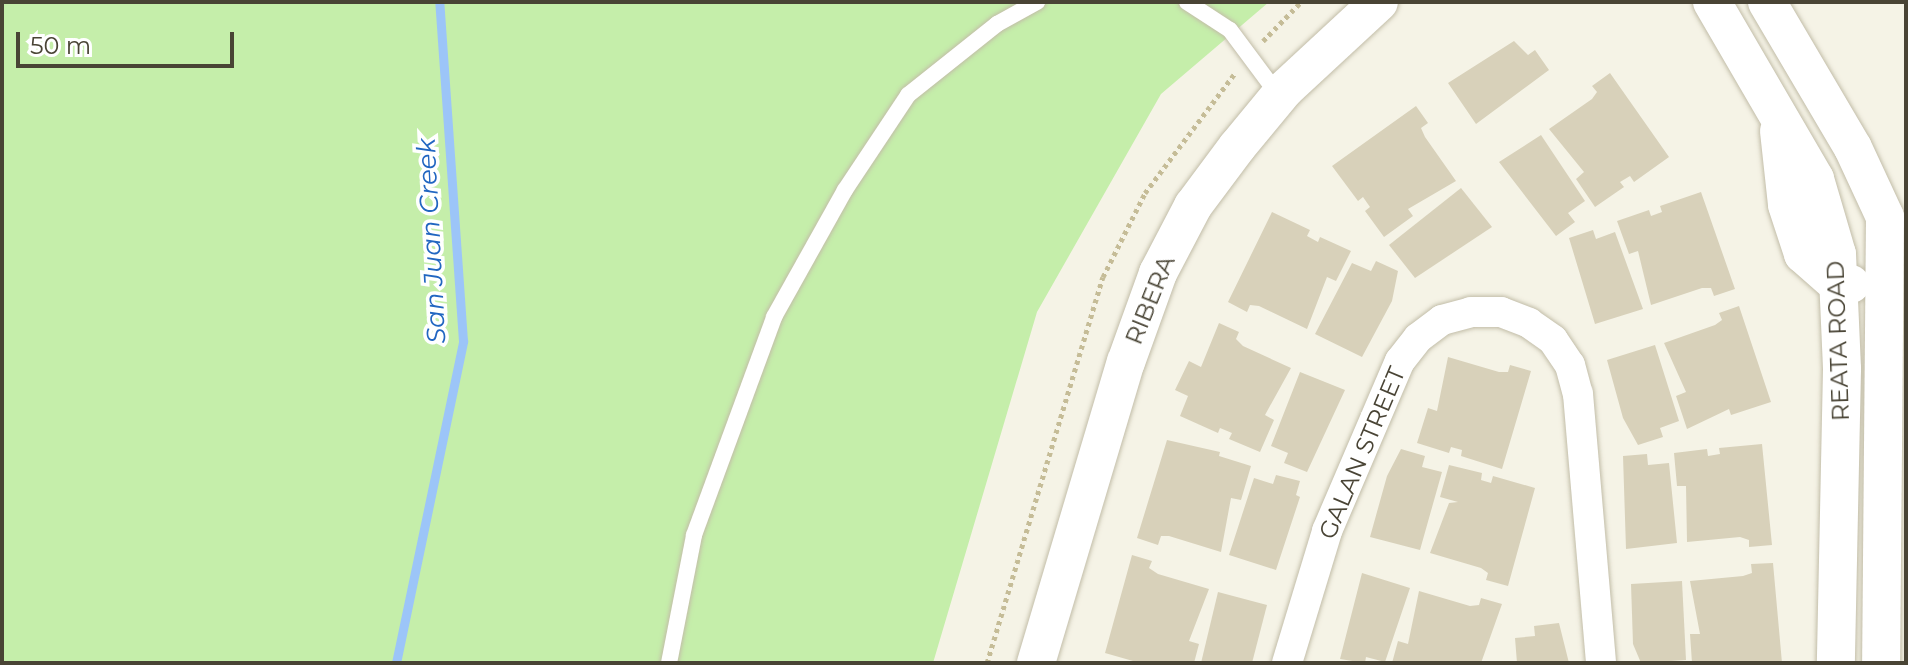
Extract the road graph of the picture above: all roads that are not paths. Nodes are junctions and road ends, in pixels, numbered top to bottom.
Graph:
1 (1037, 2) edge
2 (1187, 2) edge
3 (1379, 2) edge
4 (1712, 2) edge
5 (1767, 2) edge
6 (1279, 96) junction
7 (1886, 281) junction
8 (1838, 285) junction
9 (669, 663) edge
10 (1036, 663) edge
11 (1287, 663) edge
12 (1601, 663) edge
13 (1836, 663) edge
14 (1881, 663) edge

1 - 9 lane
2 - 6 lane
3 - 6 street, RIBERA
4 - 8 street
5 - 7 street, REATA ROAD
6 - 10 street, RIBERA
7 - 8 street
7 - 14 street, REATA ROAD
8 - 13 street, REATA ROAD
11 - 12 street, GALAN STREET

